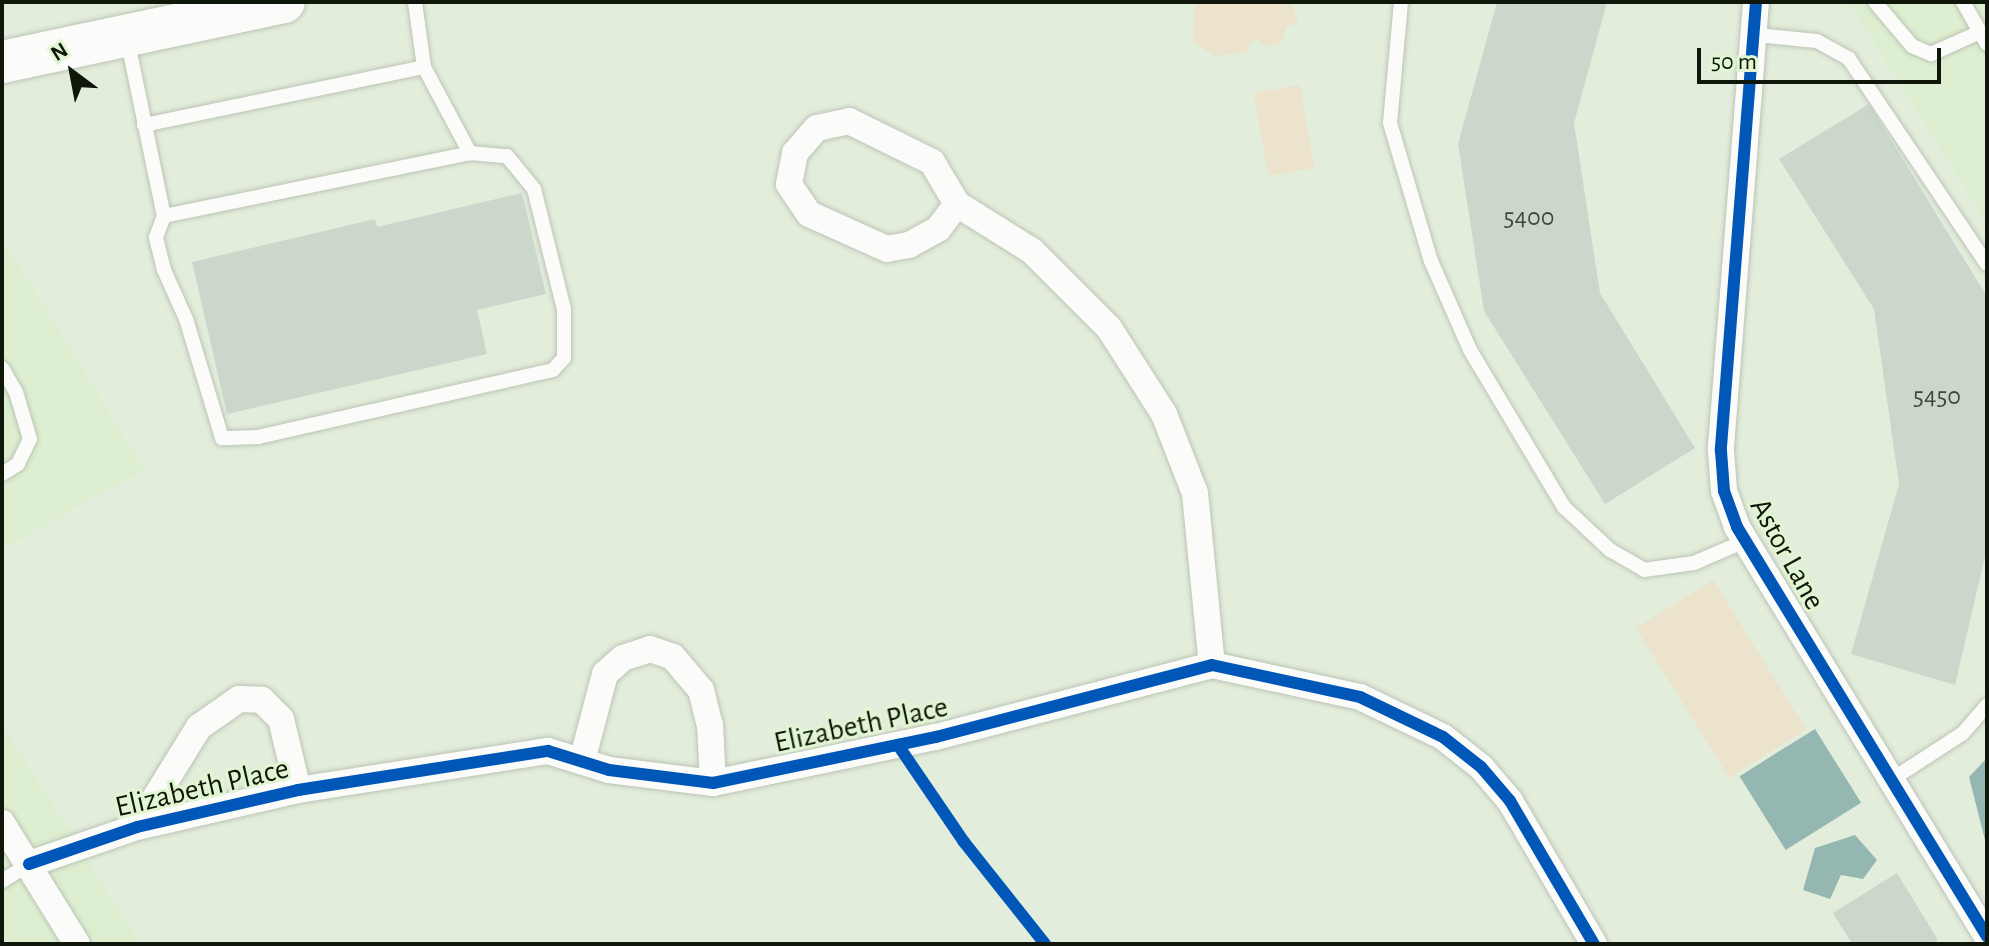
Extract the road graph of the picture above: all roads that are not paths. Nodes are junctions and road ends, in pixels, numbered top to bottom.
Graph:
1 (283, 2) edge
2 (415, 2) edge
3 (1401, 2) edge
4 (1756, 2) edge
5 (1875, 2) edge
6 (1963, 2) edge
7 (1757, 35) junction
8 (127, 36) junction
9 (1984, 38) edge
10 (2, 62) edge
11 (424, 67) junction
12 (144, 125) junction
13 (470, 153) junction
14 (957, 204) junction
15 (164, 216) junction
16 (1987, 264) edge
17 (2, 368) edge
18 (2, 474) edge
19 (1745, 541) junction
20 (1212, 665) junction
21 (1987, 705) edge
22 (582, 761) junction
23 (1891, 780) junction
24 (713, 783) junction
25 (298, 790) junction
26 (2, 823) edge
27 (137, 827) junction
28 (29, 864) junction
29 (2, 881) edge
30 (1987, 937) edge
31 (77, 944) edge
32 (1594, 944) edge

1 - 8 main road
2 - 11 lane
3 - 19 lane
4 - 7 street, Astor Lane
5 - 9 lane
6 - 9 lane
7 - 16 lane
7 - 19 street, Astor Lane
8 - 10 main road
8 - 12 lane
11 - 12 lane
11 - 13 lane
12 - 15 lane
13 - 15 lane
13 - 15 lane
14 - 14 street
14 - 20 street
17 - 18 lane
19 - 23 street, Astor Lane
20 - 24 street, Elizabeth Place
20 - 32 street, Elizabeth Place
21 - 23 lane
22 - 24 street, Elizabeth Place
22 - 24 street
22 - 25 street, Elizabeth Place
23 - 30 street, Astor Lane
25 - 27 street, Elizabeth Place
25 - 27 street
26 - 28 street
27 - 28 street, Elizabeth Place
28 - 29 lane
28 - 31 street

